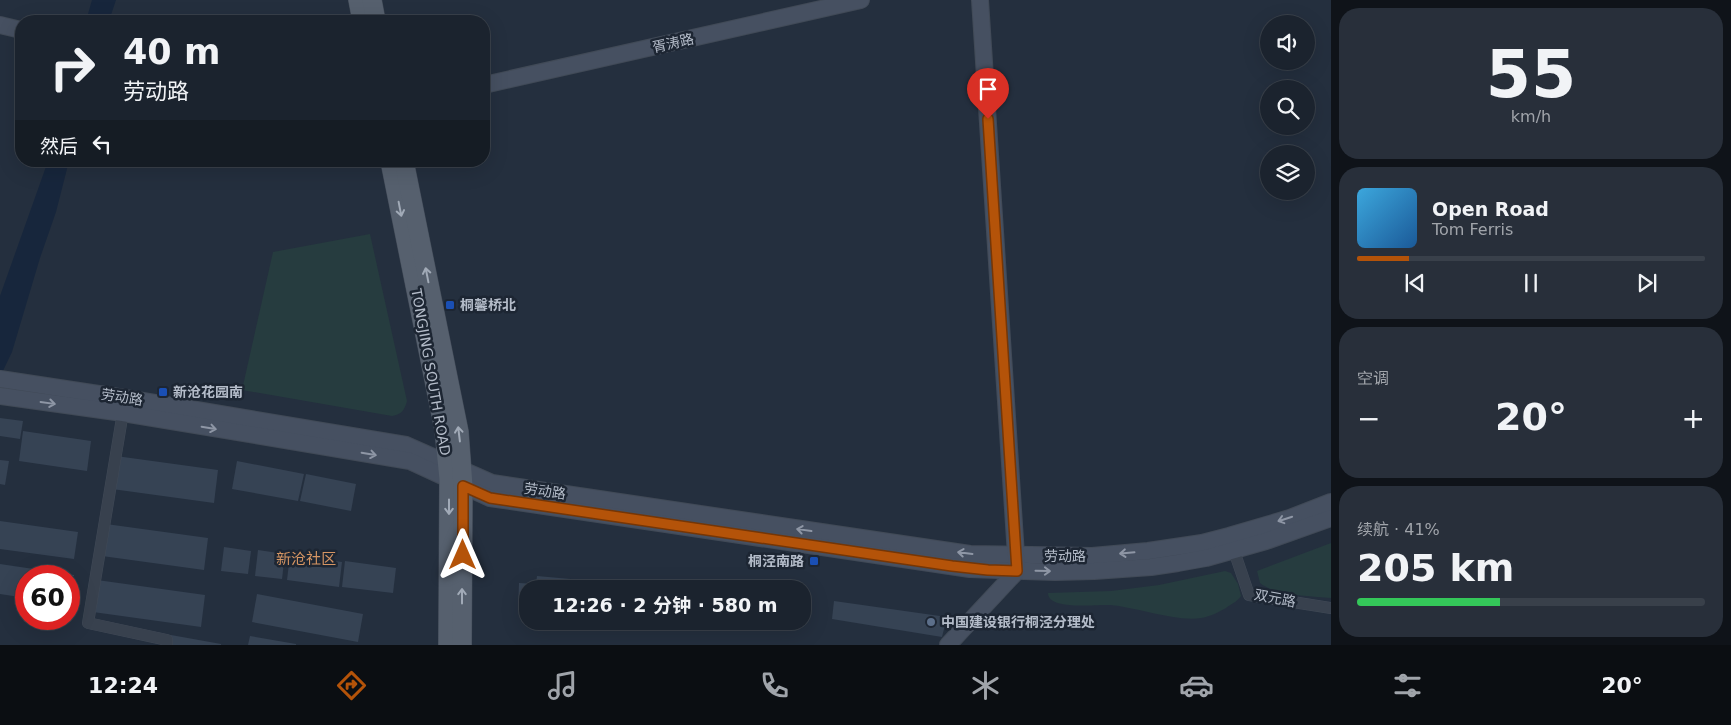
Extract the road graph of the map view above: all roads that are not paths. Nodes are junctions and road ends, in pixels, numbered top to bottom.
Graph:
1 (358, 0) edge
2 (372, 0) edge
3 (861, 0) edge
4 (980, 0) edge
5 (361, 15) edge
6 (375, 15) edge
7 (0, 25) edge
8 (15, 29) edge
9 (490, 84) edge
10 (391, 167) edge
11 (405, 167) edge
12 (0, 379) edge
13 (0, 396) edge
14 (124, 405) junction
15 (456, 475) junction
16 (1331, 502) edge
17 (1331, 518) edge
18 (1231, 543) junction
19 (1017, 563) junction
20 (1331, 608) edge
21 (166, 645) edge
22 (448, 645) edge
23 (462, 645) edge
24 (948, 645) edge

1 - 5 main road
2 - 6 main road
3 - 9 main road, 胥涛路
4 - 19 main road
7 - 8 main road
10 -> 15 main road, TONGJING SOUTH ROAD
15 -> 11 main road, TONGJING SOUTH ROAD
12 - 14 main road, 劳动路
13 -> 14 main road, 劳动路
14 - 15 main road, 劳动路
14 - 21 street
15 - 19 main road, 劳动路
15 -> 22 main road, TONGJING SOUTH ROAD
23 -> 15 main road, TONGJING SOUTH ROAD
16 -> 18 main road, 劳动路
17 - 18 main road, 劳动路
18 - 19 main road, 劳动路
18 - 20 street, 双元路
19 - 24 main road

